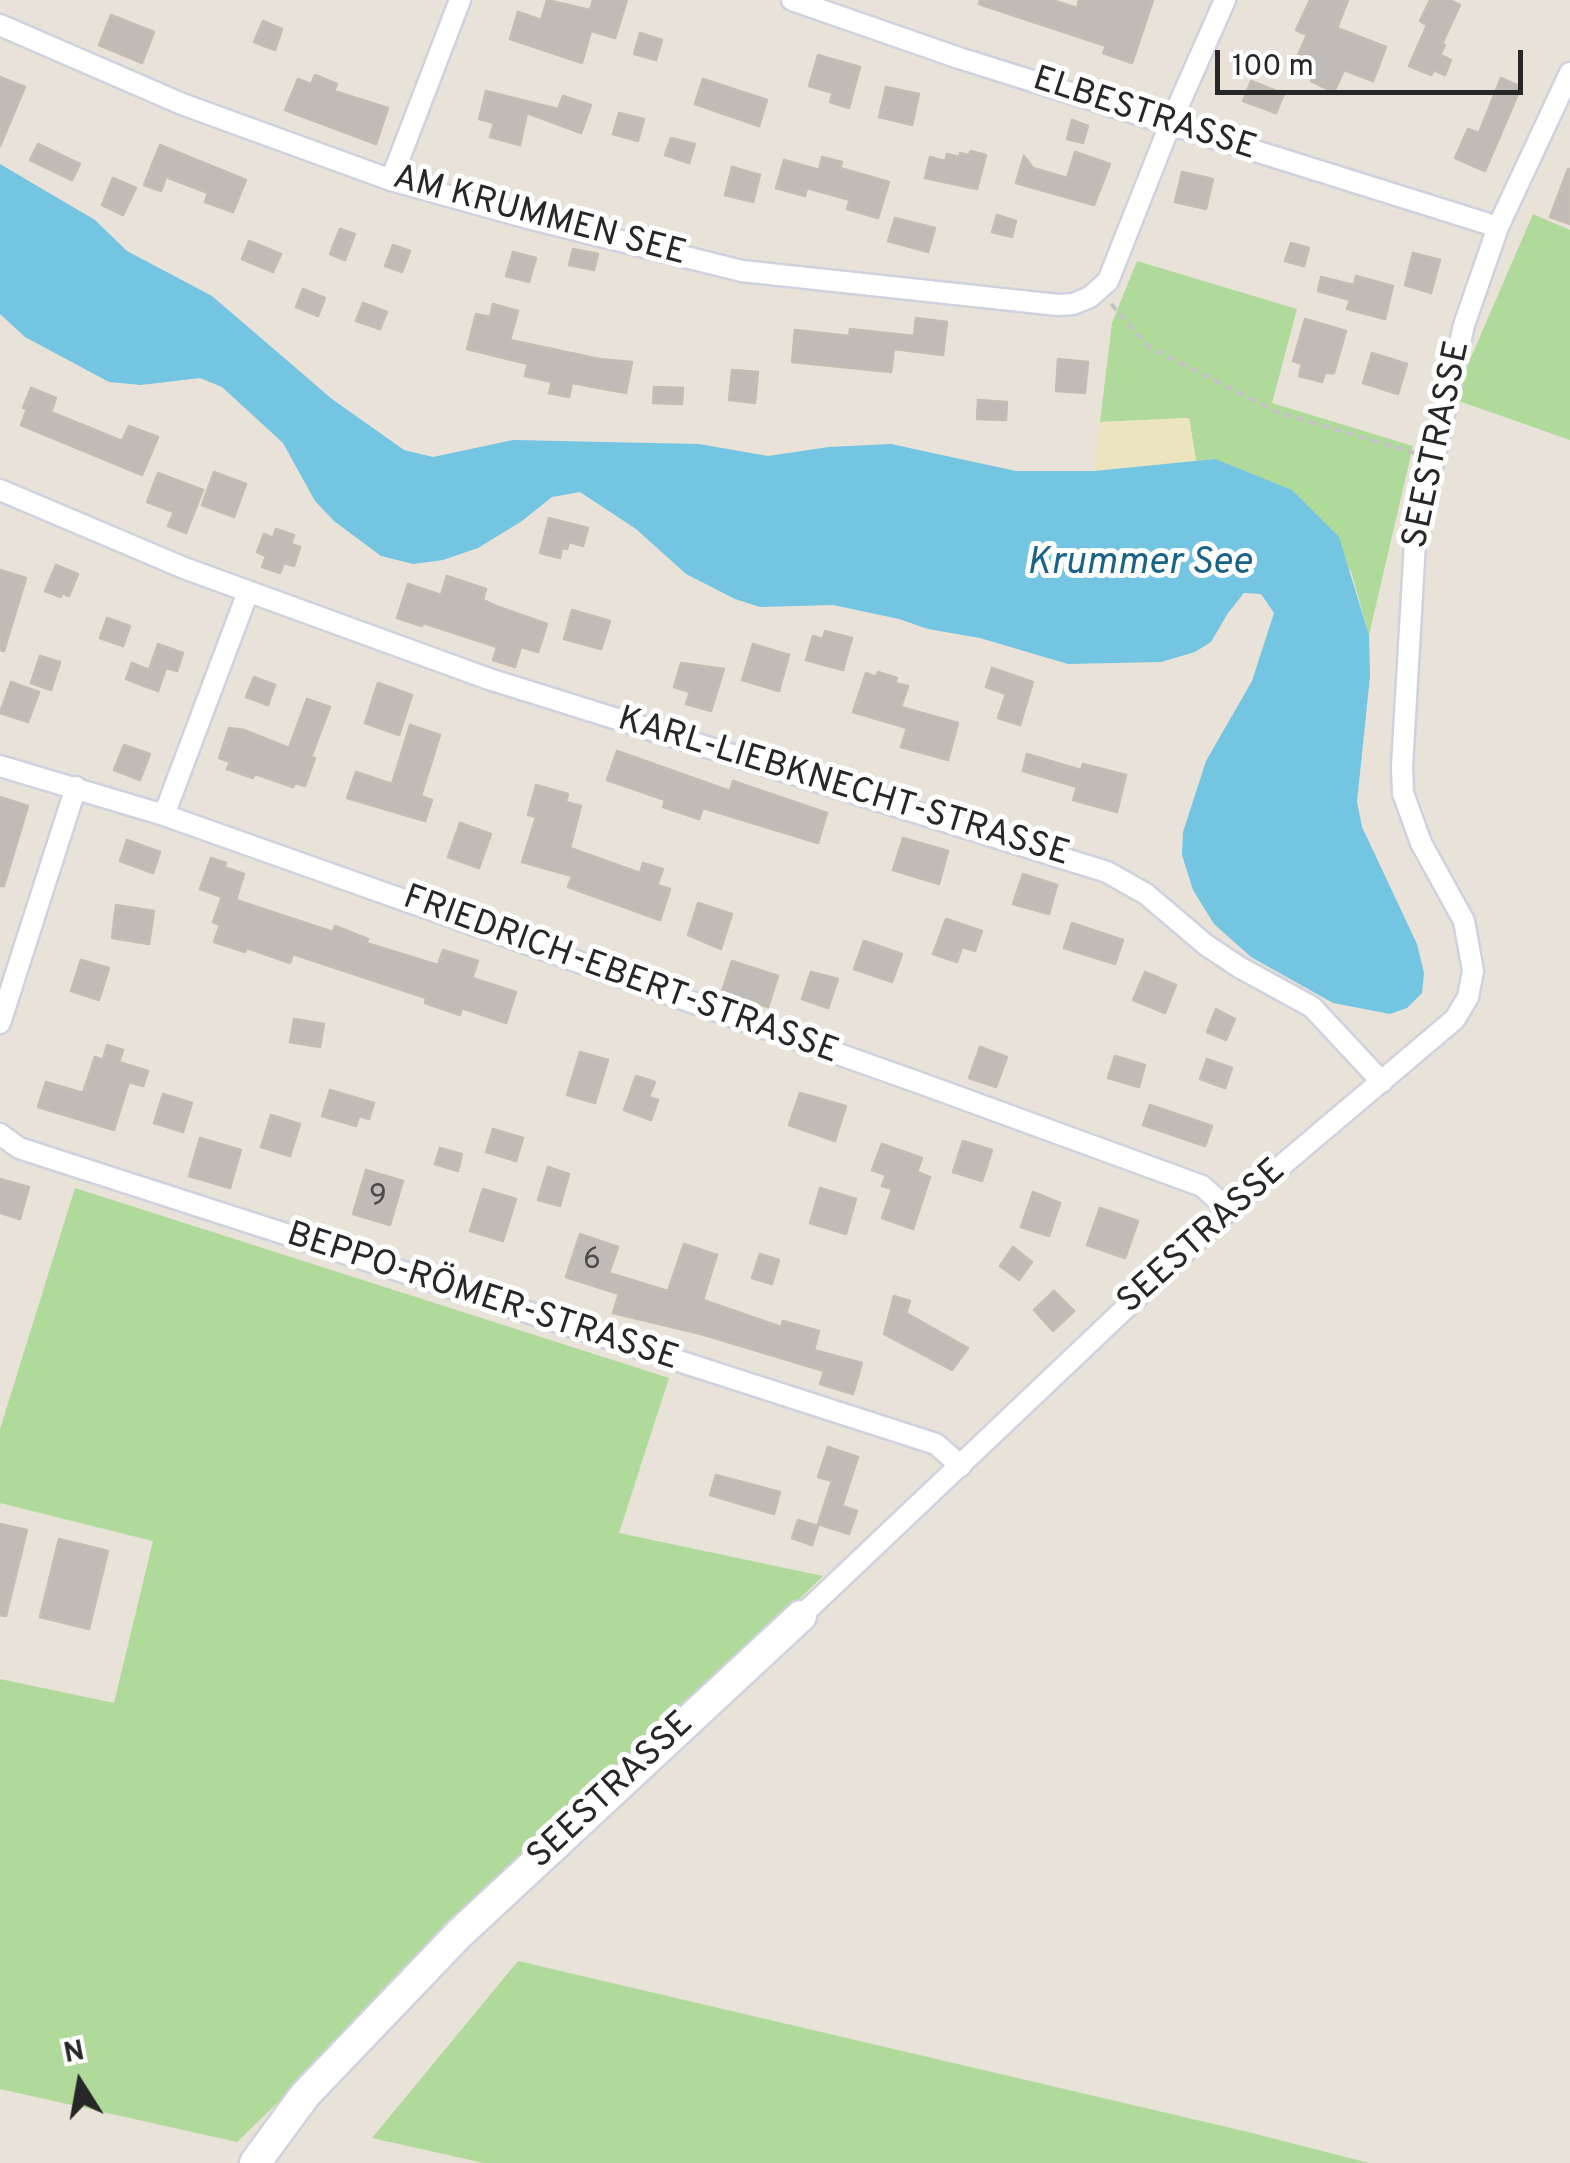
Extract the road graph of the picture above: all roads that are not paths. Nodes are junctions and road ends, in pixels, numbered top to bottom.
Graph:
1 (460, 0) edge
2 (792, 0) edge
3 (1225, 0) edge
4 (837, 7) edge
5 (0, 25) edge
6 (1570, 73) edge
7 (1172, 122) junction
8 (390, 180) junction
9 (1498, 227) junction
10 (0, 490) edge
11 (248, 592) junction
12 (0, 766) edge
13 (76, 786) junction
14 (164, 815) junction
15 (0, 1023) edge
16 (1382, 1082) junction
17 (0, 1134) edge
18 (1229, 1210) junction
19 (962, 1466) junction
20 (800, 1616) joint
21 (255, 2163) edge

1 - 8 street
2 - 4 street, ELBESTRASSE
3 - 7 street
4 - 7 street, ELBESTRASSE
5 - 8 street, AM KRUMMEN SEE
6 - 9 street, SEESTRASSE
7 - 8 street, AM KRUMMEN SEE
7 - 9 street, ELBESTRASSE
9 - 16 street, SEESTRASSE
10 - 11 street, KARL-LIEBKNECHT-STRASSE
11 - 14 street
11 - 16 street, KARL-LIEBKNECHT-STRASSE
12 - 13 street, FRIEDRICH-EBERT-STRASSE
13 - 14 street, FRIEDRICH-EBERT-STRASSE
13 - 15 street
14 - 18 street, FRIEDRICH-EBERT-STRASSE
16 - 18 street, SEESTRASSE
17 - 19 street, BEPPO-RÖMER-STRASSE
18 - 19 street, SEESTRASSE
19 - 20 street, SEESTRASSE
20 - 21 street, SEESTRASSE

